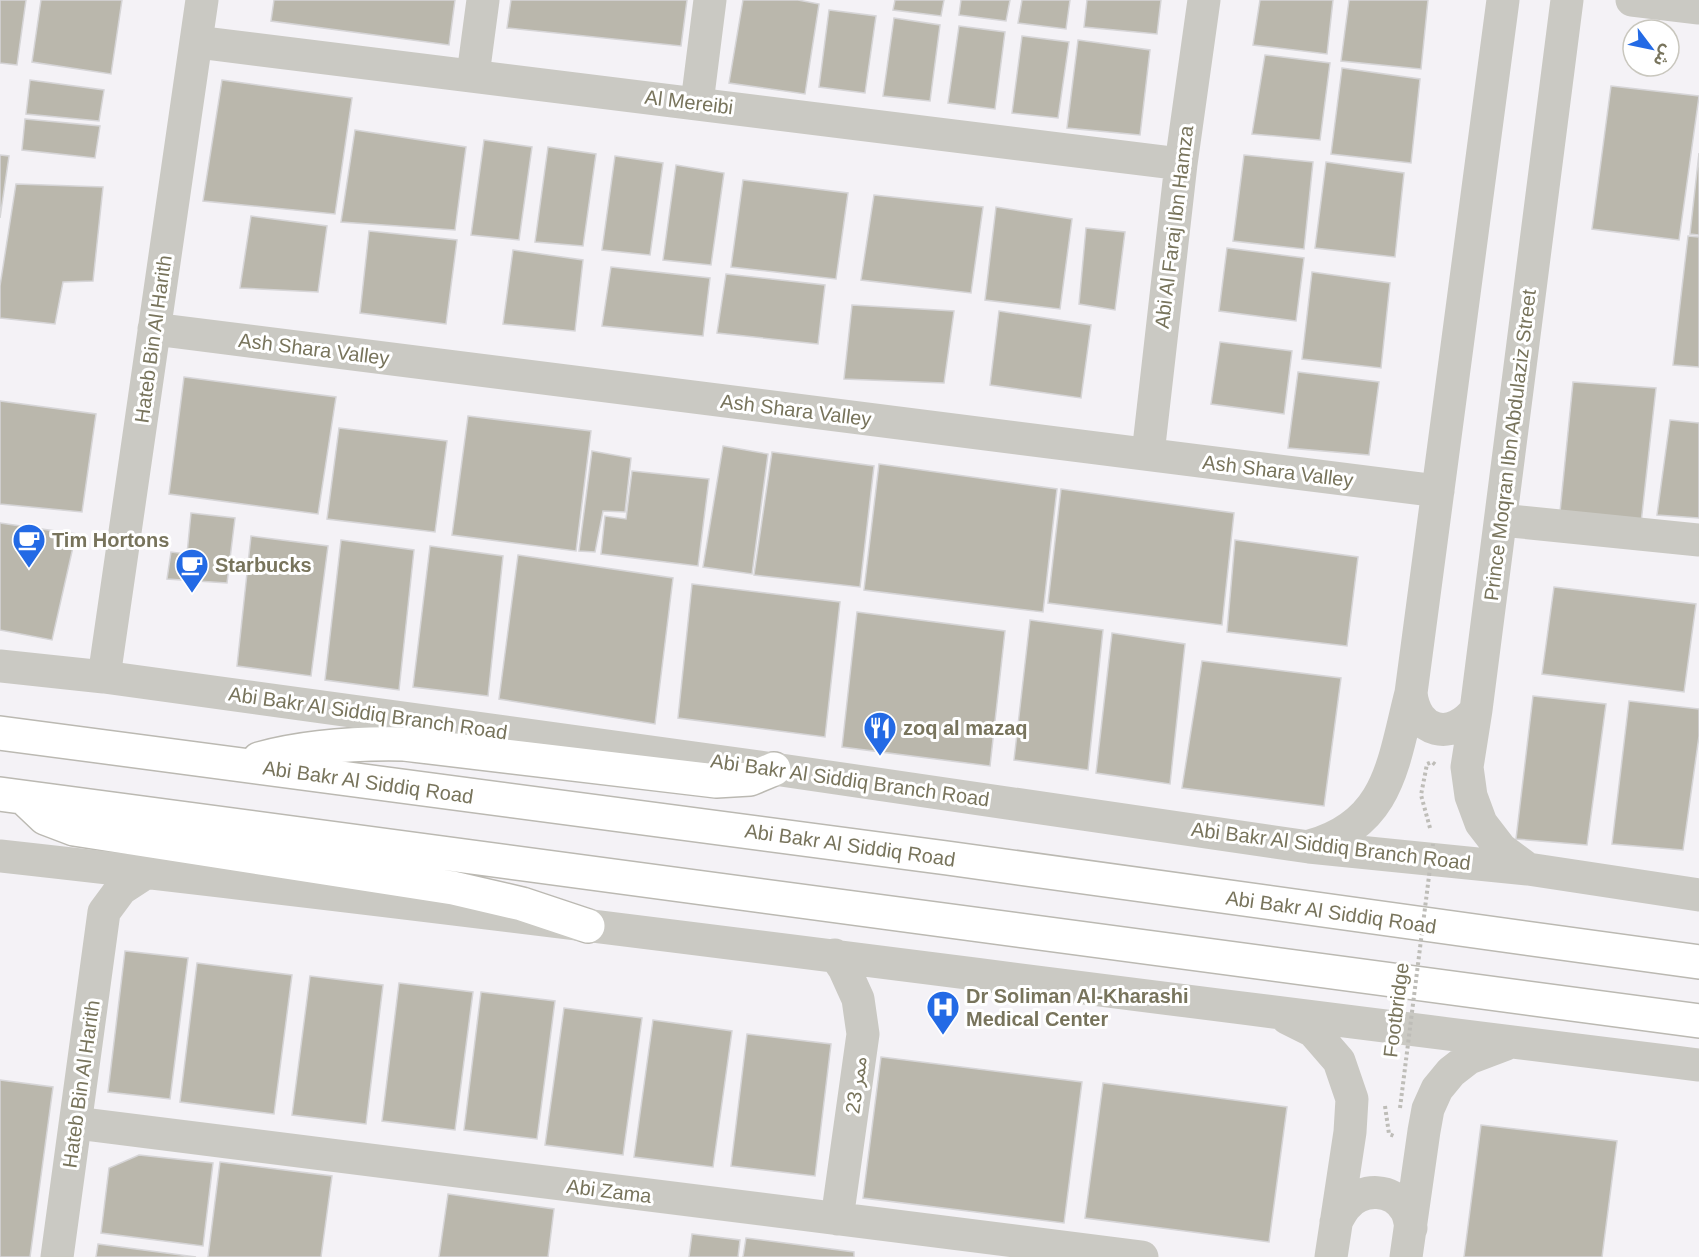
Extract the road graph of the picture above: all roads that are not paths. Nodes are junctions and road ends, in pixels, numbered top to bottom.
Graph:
1 (202, 0) edge
2 (483, 0) edge
3 (710, 0) edge
4 (1204, 0) edge
5 (1503, 0) edge
6 (1567, 0) edge
7 (1632, 0) edge
8 (1699, 8) edge
9 (197, 42) junction
10 (473, 75) junction
11 (697, 103) junction
12 (1181, 164) junction
13 (154, 328) junction
14 (1148, 454) junction
15 (1438, 491) junction
16 (1501, 520) junction
17 (1699, 540) edge
18 (0, 666) edge
19 (104, 677) junction
20 (1411, 693) junction
21 (1476, 710) junction
22 (0, 733) edge
23 (240, 765) junction
24 (774, 769) junction
25 (11, 795) edge
26 (1310, 847) junction
27 (0, 856) edge
28 (66, 864) junction
29 (1528, 869) junction
30 (144, 874) junction
31 (1699, 895) edge
32 (104, 912) junction
33 (588, 926) junction
34 (835, 955) junction
35 (1699, 962) edge
36 (1277, 1014) junction
37 (1699, 1021) edge
38 (1510, 1042) junction
39 (1699, 1065) edge
40 (76, 1124) junction
41 (837, 1219) junction
42 (1336, 1222) junction
43 (1409, 1242) edge
44 (1017, 1250) edge
45 (57, 1257) edge
46 (1142, 1257) edge
47 (1331, 1257) edge

1 - 9 street, Hateb Bin Al Harith
2 - 10 street
3 - 11 street
4 - 12 street, Abi Al Faraj Ibn Hamza
5 - 15 street
6 - 16 street, Prince Moqran Ibn Abdulaziz Street
7 - 8 street
9 - 10 street, Al Mereibi
9 - 13 street, Hateb Bin Al Harith
10 - 11 street, Al Mereibi
11 - 12 street, Al Mereibi
12 - 14 street, Abi Al Faraj Ibn Hamza
13 - 14 street, Ash Shara Valley
13 - 19 street, Hateb Bin Al Harith
14 - 15 street, Ash Shara Valley
15 - 20 street
16 - 17 street
16 - 21 street, Prince Moqran Ibn Abdulaziz Street
18 - 19 street, Abi Bakr Al Siddiq Branch Road
19 - 24 street, Abi Bakr Al Siddiq Branch Road
20 - 21 street
20 - 26 street
21 - 29 street, Prince Moqran Ibn Abdulaziz Street
22 - 23 main road, Abi Bakr Al Siddiq Road
23 - 24 main road
23 - 35 main road, Abi Bakr Al Siddiq Road
24 - 26 street, Abi Bakr Al Siddiq Branch Road
25 - 33 main road
25 - 37 main road
26 - 29 street, Abi Bakr Al Siddiq Branch Road
27 - 28 street
28 - 30 street
28 - 32 street
29 - 31 street, Abi Bakr Al Siddiq Branch Road
30 - 32 street, Hateb Bin Al Harith
30 - 33 street
32 - 40 street, Hateb Bin Al Harith
33 - 34 street
34 - 36 street
34 - 41 street, ممر 23
36 - 38 street
36 - 42 street
38 - 39 street
38 - 43 street
40 - 41 street, Abi Zama
40 - 45 street, Hateb Bin Al Harith
41 - 44 street, Abi Zama
42 - 43 street
42 - 47 street
44 - 46 street, Abi Zama

